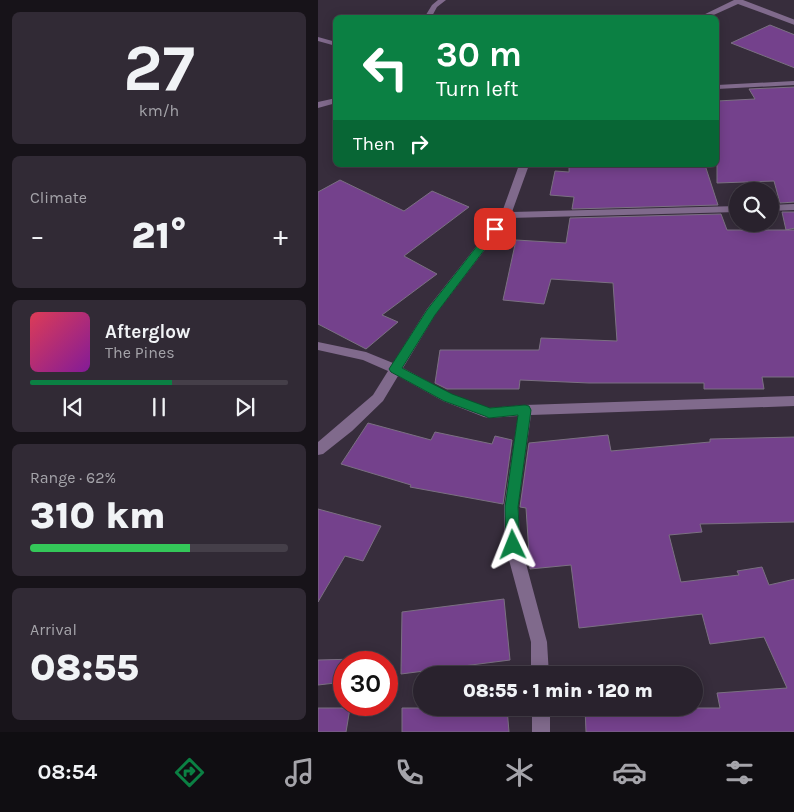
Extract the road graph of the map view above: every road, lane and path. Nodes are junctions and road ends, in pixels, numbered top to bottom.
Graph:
1 (444, 0) edge
2 (739, 1) edge
3 (429, 15) edge
4 (707, 15) edge
5 (794, 22) edge
6 (318, 40) edge
7 (333, 43) edge
8 (794, 83) edge
9 (719, 87) edge
10 (333, 101) edge
11 (318, 105) edge
12 (523, 167) edge
13 (794, 207) edge
14 (779, 208) edge
15 (729, 209) edge
16 (506, 216) junction
17 (318, 346) edge
18 (395, 369) junction
19 (794, 400) edge
20 (525, 410) junction
21 (318, 450) edge
22 (540, 666) edge
23 (541, 716) edge
24 (541, 732) edge

1 - 3 street
2 - 4 street
2 - 5 street
6 - 7 street
8 - 9 street
10 - 11 street
12 - 16 street
13 - 14 street
15 - 16 street
16 - 18 street
17 - 18 street
18 - 20 street
18 - 21 street
19 - 20 street
20 - 22 street
23 - 24 street

